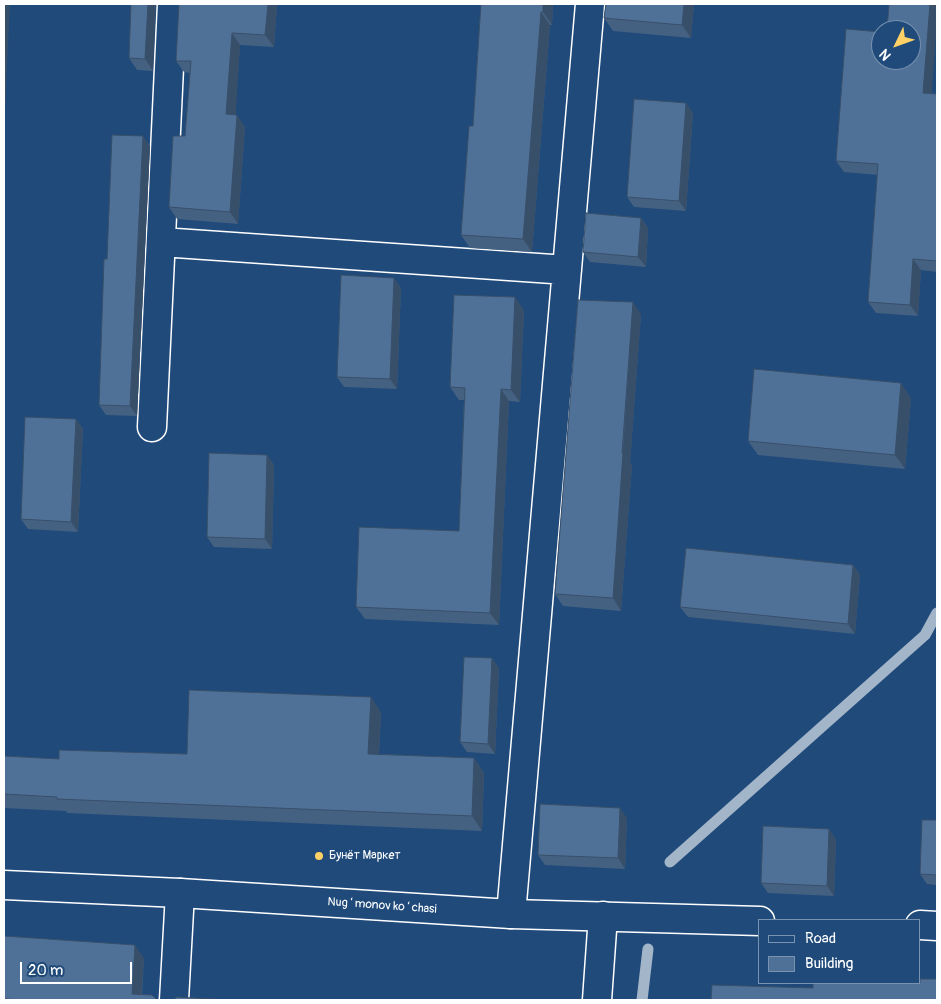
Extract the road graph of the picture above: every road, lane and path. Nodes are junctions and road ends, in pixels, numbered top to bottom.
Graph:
1 (172, 4) edge
2 (590, 4) edge
3 (161, 242) junction
4 (567, 270) junction
5 (152, 427) dead end
6 (4, 885) edge
7 (180, 893) junction
8 (511, 914) junction
9 (603, 916) junction
10 (758, 921) edge
11 (921, 925) edge
12 (937, 926) edge
13 (174, 1000) edge
14 (597, 1000) edge

1 - 3 street
2 - 4 street
3 - 4 street
3 - 5 street
4 - 8 street
6 - 7 street, Nugʻmonov koʻchasi
7 - 8 street, Nugʻmonov koʻchasi
7 - 13 street
8 - 9 street, Nugʻmonov koʻchasi
9 - 10 street, Nugʻmonov koʻchasi
9 - 14 street
11 - 12 street

